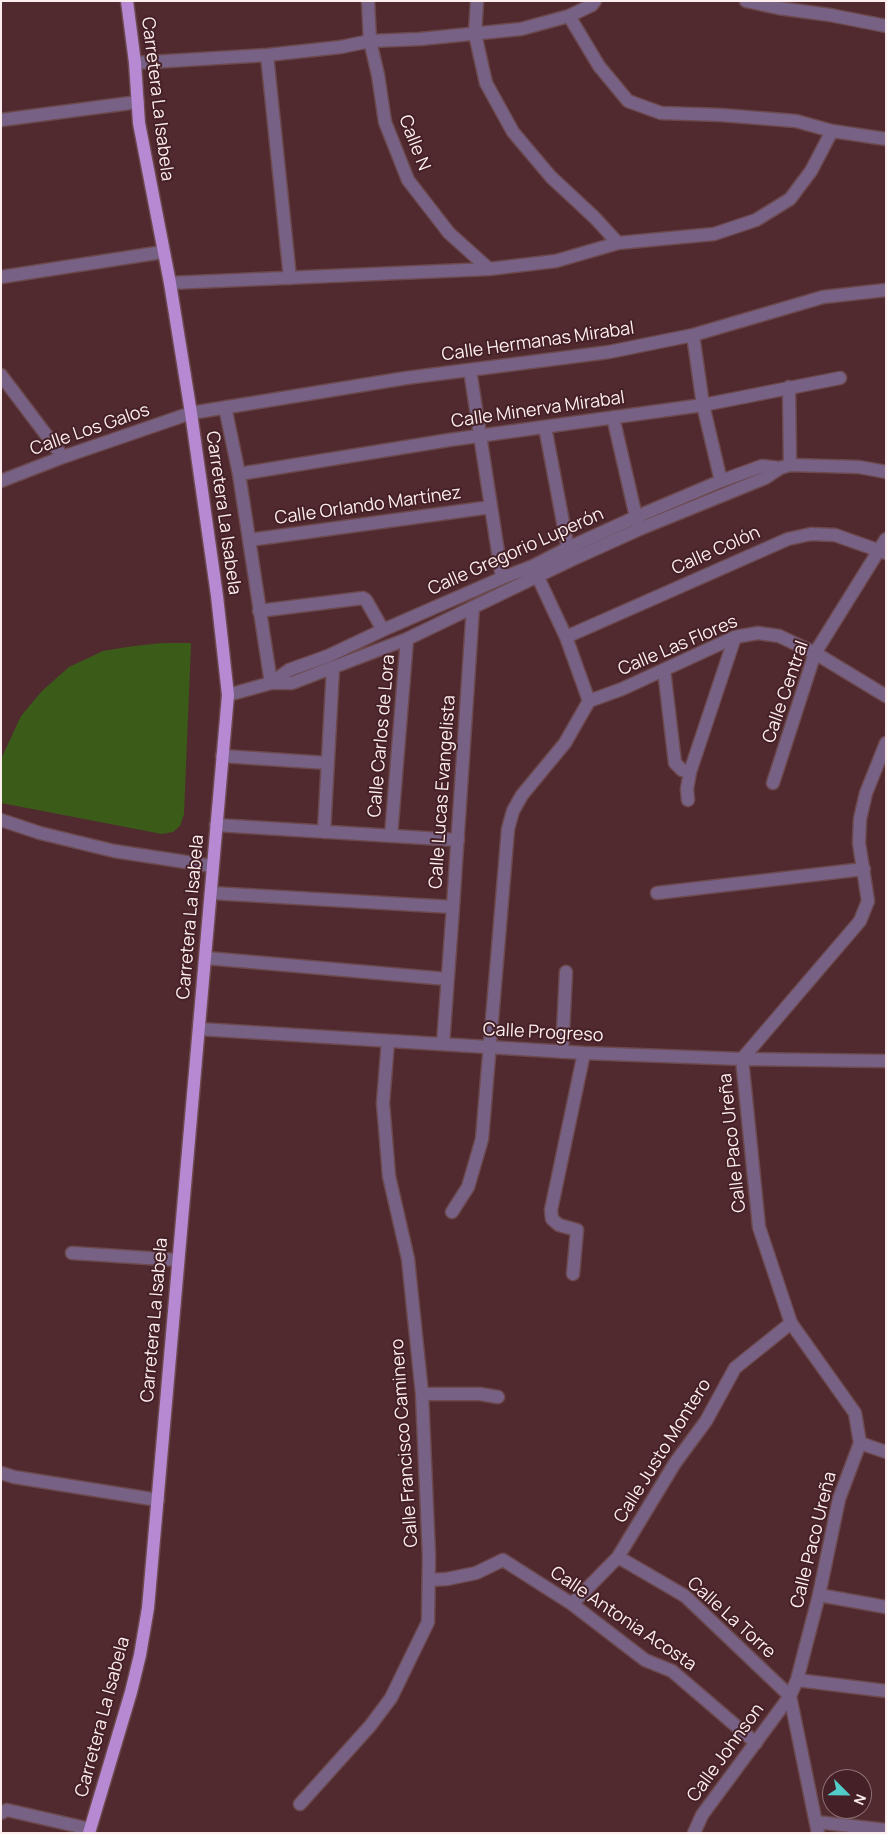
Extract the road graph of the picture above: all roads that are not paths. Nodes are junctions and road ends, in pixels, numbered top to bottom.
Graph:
1 (127, 1) edge
2 (368, 1) edge
3 (477, 1) edge
4 (595, 1) edge
5 (746, 1) edge
6 (829, 1) edge
7 (830, 14) junction
8 (569, 16) junction
9 (886, 26) edge
10 (476, 34) junction
11 (370, 41) junction
12 (267, 55) junction
13 (135, 63) junction
14 (138, 102) junction
15 (1, 120) edge
16 (832, 131) junction
17 (886, 139) edge
18 (618, 243) junction
19 (163, 252) junction
20 (489, 269) junction
21 (1, 277) edge
22 (290, 278) junction
23 (170, 283) junction
24 (886, 290) edge
25 (693, 335) junction
26 (470, 370) junction
27 (1, 375) edge
28 (840, 378) dead end
29 (788, 387) junction
30 (703, 405) junction
31 (225, 407) junction
32 (191, 413) junction
33 (613, 417) junction
34 (545, 427) junction
35 (480, 435) junction
36 (63, 456) junction
37 (785, 466) junction
38 (886, 472) edge
39 (240, 474) junction
40 (1, 481) edge
41 (721, 481) junction
42 (491, 507) junction
43 (639, 523) junction
44 (249, 540) junction
45 (883, 547) edge
46 (569, 554) junction
47 (535, 572) junction
48 (502, 578) junction
49 (473, 607) junction
50 (260, 611) junction
51 (383, 630) junction
52 (566, 637) junction
53 (735, 637) junction
54 (407, 638) junction
55 (815, 653) junction
56 (334, 668) junction
57 (664, 670) junction
58 (271, 683) junction
59 (228, 695) junction
60 (886, 696) edge
61 (589, 701) junction
62 (886, 743) edge
63 (222, 756) junction
64 (328, 763) junction
65 (690, 772) junction
66 (773, 783) dead end
67 (688, 800) dead end
68 (1, 820) edge
69 (216, 825) junction
70 (324, 832) junction
71 (391, 836) junction
72 (458, 840) junction
73 (212, 866) junction
74 (864, 869) junction
75 (211, 892) junction
76 (657, 893) dead end
77 (453, 907) junction
78 (206, 958) junction
79 (566, 972) dead end
80 (447, 979) junction
81 (198, 1029) junction
82 (388, 1041) junction
83 (443, 1044) junction
84 (490, 1047) junction
85 (562, 1052) junction
86 (584, 1053) junction
87 (742, 1059) junction
88 (886, 1062) edge
89 (452, 1212) dead end
90 (72, 1253) dead end
91 (178, 1260) junction
92 (573, 1274) dead end
93 (791, 1323) junction
94 (422, 1394) junction
95 (498, 1397) dead end
96 (860, 1443) junction
97 (886, 1452) edge
98 (1, 1473) edge
99 (158, 1500) junction
100 (618, 1557) junction
101 (429, 1580) junction
102 (819, 1595) junction
103 (572, 1604) junction
104 (886, 1607) edge
105 (797, 1680) junction
106 (886, 1691) edge
107 (790, 1696) junction
108 (756, 1743) junction
109 (300, 1804) dead end
110 (1, 1813) edge
111 (817, 1827) edge
112 (886, 1830) edge
113 (90, 1831) edge
114 (694, 1833) edge

1 - 13 main road, Carretera La Isabela
2 - 11 street, Calle N
3 - 10 street
4 - 8 street
5 - 7 street
6 - 7 street
7 - 9 street
8 - 10 street
8 - 16 street
10 - 11 street
10 - 18 street
11 - 12 street
11 - 20 street, Calle N
12 - 13 street
12 - 22 street
13 - 14 main road, Carretera La Isabela
14 - 15 street
14 - 19 main road, Carretera La Isabela
16 - 17 street
16 - 18 street
18 - 20 street
19 - 21 street
19 - 23 main road, Carretera La Isabela
20 - 22 street
22 - 23 street
23 - 32 main road, Carretera La Isabela
24 - 25 street, Calle Hermanas Mirabal
25 - 26 street, Calle Hermanas Mirabal
25 - 30 street
26 - 31 street, Calle Hermanas Mirabal
26 - 35 street
27 - 36 street
28 - 29 street, Calle Minerva Mirabal
29 - 30 street, Calle Minerva Mirabal
29 - 37 street
30 - 33 street, Calle Minerva Mirabal
30 - 41 street
31 - 32 street, Calle Hermanas Mirabal
31 - 39 street
32 - 36 street, Calle Los Galos
32 - 59 main road, Carretera La Isabela
33 - 34 street, Calle Minerva Mirabal
33 - 43 street
34 - 35 street, Calle Minerva Mirabal
34 - 46 street
35 - 39 street, Calle Minerva Mirabal
35 - 42 street
36 - 40 street, Calle Los Galos
37 - 38 street, Calle Gregorio Luperón
37 - 41 street, Calle Gregorio Luperón
37 - 43 street, Calle Gregorio Luperón
39 - 44 street
41 - 43 street, Calle Gregorio Luperón
42 - 44 street, Calle Orlando Martínez
42 - 48 street
43 - 46 street, Calle Gregorio Luperón
44 - 50 street
45 - 52 street, Calle Colón
45 - 55 street, Calle Central
46 - 47 street, Calle Gregorio Luperón
47 - 48 street, Calle Gregorio Luperón
47 - 49 street, Calle Gregorio Luperón
47 - 52 street
48 - 51 street, Calle Gregorio Luperón
49 - 54 street, Calle Gregorio Luperón
49 - 72 street, Calle Lucas Evangelista
50 - 51 street
50 - 58 street
51 - 58 street, Calle Gregorio Luperón
52 - 61 street
53 - 55 street, Calle Las Flores
53 - 57 street, Calle Las Flores
53 - 65 street
54 - 56 street, Calle Gregorio Luperón
54 - 71 street, Calle Carlos de Lora
55 - 60 street, Calle Las Flores
55 - 66 street, Calle Central
56 - 58 street, Calle Gregorio Luperón
56 - 64 street
57 - 61 street, Calle Las Flores
57 - 65 street
58 - 59 street, Calle Gregorio Luperón
59 - 63 main road, Carretera La Isabela
61 - 84 street
62 - 74 street
63 - 64 street
63 - 69 main road, Carretera La Isabela
64 - 70 street
65 - 67 street
68 - 73 street
69 - 70 street
69 - 73 main road, Carretera La Isabela
70 - 71 street
71 - 72 street
72 - 77 street, Calle Lucas Evangelista
73 - 75 main road, Carretera La Isabela
74 - 76 street
74 - 87 street
75 - 77 street
75 - 78 main road, Carretera La Isabela
77 - 80 street, Calle Lucas Evangelista
78 - 80 street
78 - 81 main road, Carretera La Isabela
79 - 85 street
80 - 83 street, Calle Lucas Evangelista
81 - 82 street, Calle Progreso
81 - 91 main road, Carretera La Isabela
82 - 83 street, Calle Progreso
82 - 94 street, Calle Francisco Caminero
83 - 84 street, Calle Progreso
84 - 85 street, Calle Progreso
84 - 89 street
85 - 86 street, Calle Progreso
86 - 87 street, Calle Progreso
86 - 92 street
87 - 88 street, Calle Progreso
87 - 93 street, Calle Paco Ureña
90 - 91 street
91 - 99 main road, Carretera La Isabela
93 - 96 street, Calle Paco Ureña
93 - 100 street, Calle Justo Montero
94 - 95 street
94 - 101 street, Calle Francisco Caminero
96 - 97 street
96 - 102 street, Calle Paco Ureña
98 - 99 street
99 - 113 main road, Carretera La Isabela
100 - 103 street, Calle Justo Montero
100 - 107 street, Calle La Torre
101 - 103 street, Calle Antonia Acosta
101 - 109 street, Calle Francisco Caminero
102 - 104 street
102 - 105 street, Calle Paco Ureña
103 - 108 street, Calle Antonia Acosta
105 - 106 street
105 - 107 street, Calle Paco Ureña
107 - 108 street, Calle Johnson
107 - 111 street
108 - 114 street, Calle Johnson
110 - 113 street
111 - 112 street

